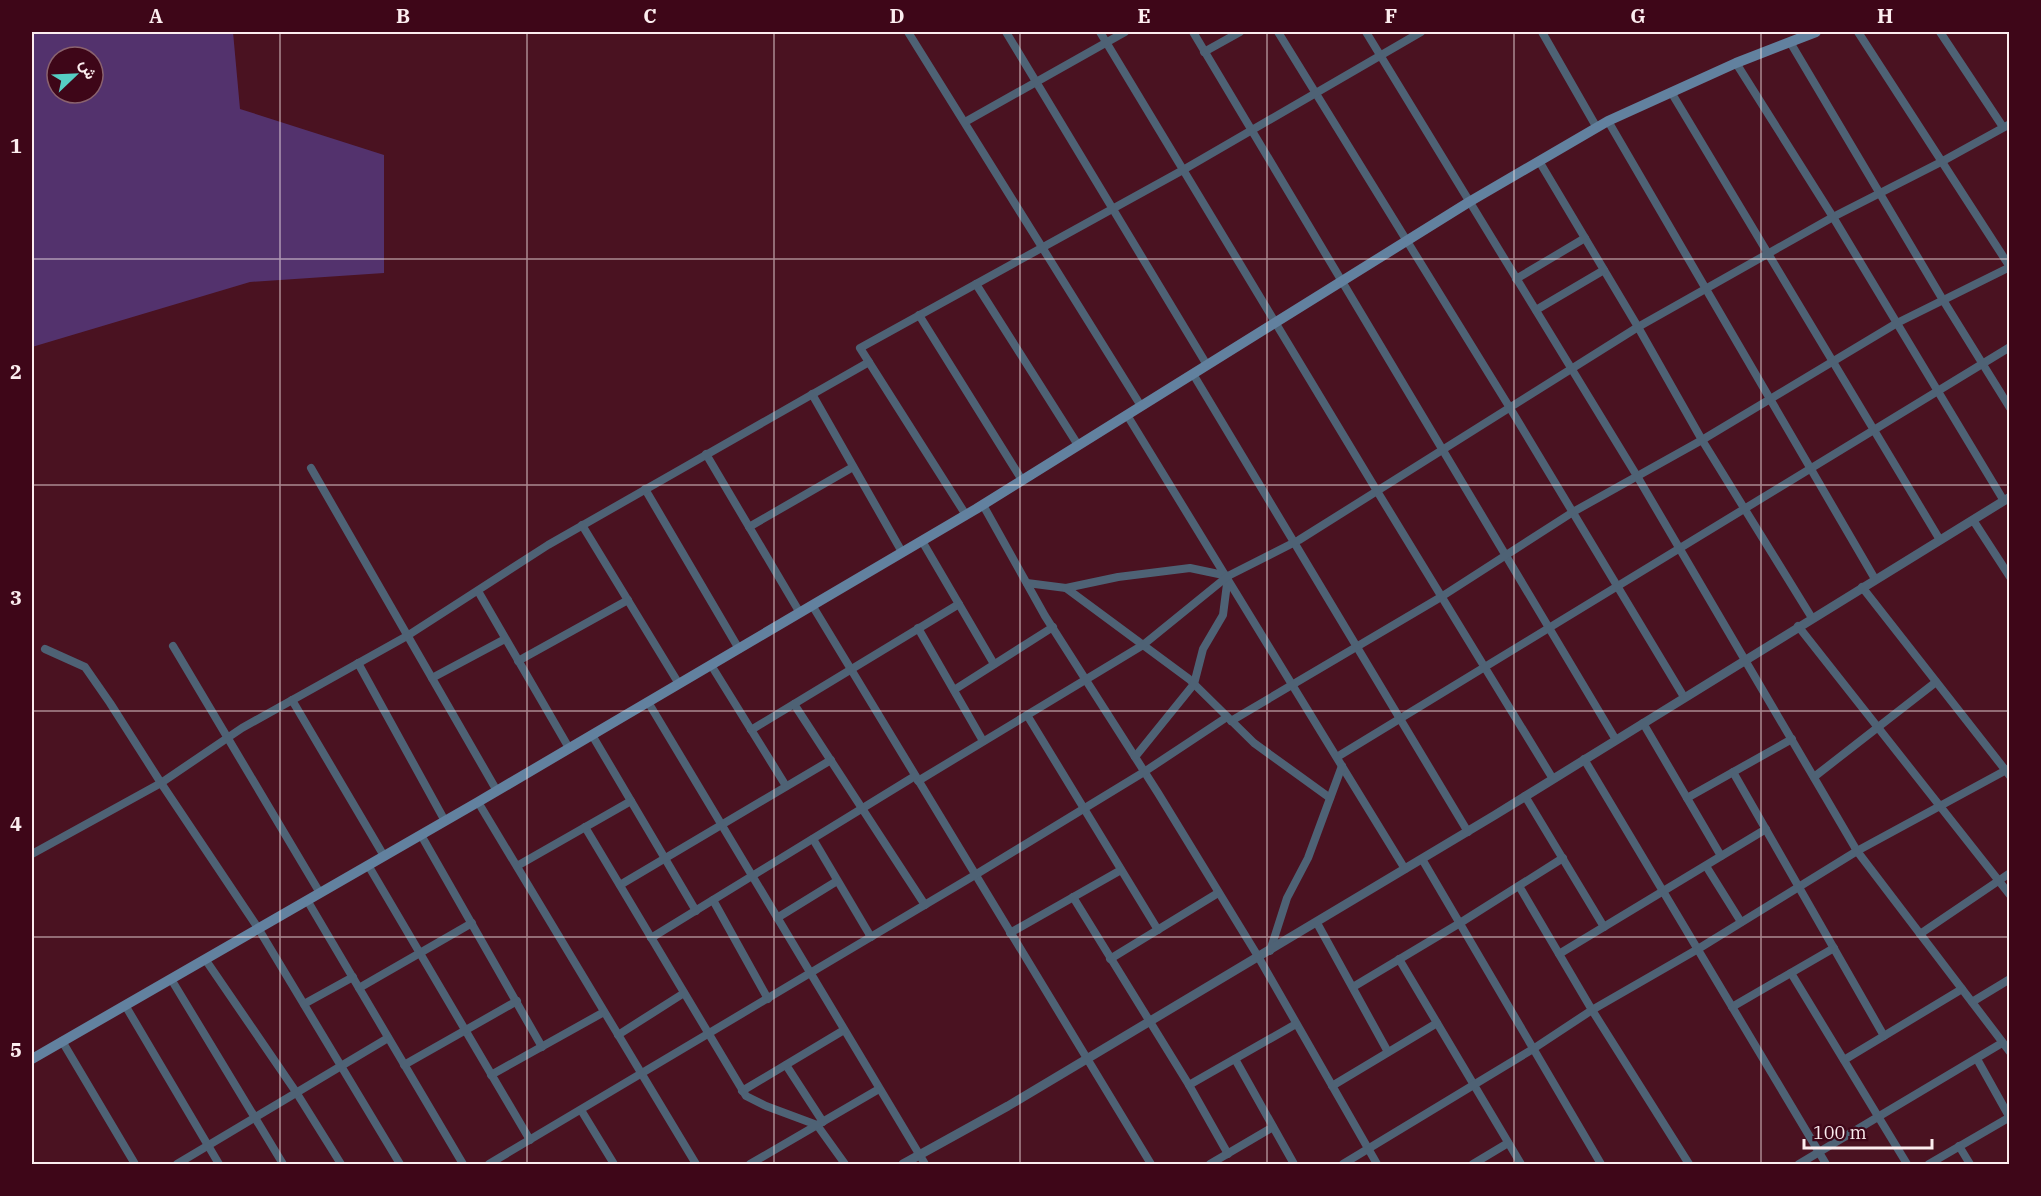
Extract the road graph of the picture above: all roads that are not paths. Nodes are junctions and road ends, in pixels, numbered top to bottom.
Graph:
1 (908, 32) edge
2 (1006, 32) edge
3 (1100, 32) edge
4 (1125, 32) edge
5 (1192, 32) edge
6 (1240, 32) edge
7 (1278, 32) edge
8 (1366, 32) edge
9 (1421, 32) edge
10 (1542, 32) edge
11 (1816, 32) edge
12 (1858, 32) edge
13 (1940, 32) edge
14 (1106, 42) junction
15 (1790, 42) junction
16 (1204, 52) junction
17 (1380, 55) junction
18 (1736, 63) junction
19 (1036, 82) junction
20 (1671, 92) junction
21 (1316, 93) junction
22 (1608, 121) junction
23 (965, 122) junction
24 (2006, 126) edge
25 (1597, 128) junction
26 (1251, 130) junction
27 (1539, 161) junction
28 (1941, 162) junction
29 (1183, 170) junction
30 (1880, 193) junction
31 (1469, 202) junction
32 (1113, 209) junction
33 (1833, 217) junction
34 (1585, 238) junction
35 (1407, 241) junction
36 (1042, 247) junction
37 (1768, 254) junction
38 (2010, 267) edge
39 (1604, 270) junction
40 (1516, 279) junction
41 (1341, 282) junction
42 (976, 284) junction
43 (1707, 288) junction
44 (1943, 300) junction
45 (1536, 310) junction
46 (919, 315) junction
47 (1275, 323) junction
48 (1897, 323) junction
49 (1638, 327) junction
50 (2010, 347) edge
51 (869, 362) junction
52 (1833, 362) junction
53 (1982, 363) junction
54 (1207, 365) junction
55 (1572, 369) junction
56 (1193, 374) junction
57 (1938, 391) junction
58 (812, 394) junction
59 (1771, 399) junction
60 (1141, 406) junction
61 (1510, 408) junction
62 (2010, 408) edge
63 (1127, 415) junction
64 (1874, 430) junction
65 (1702, 440) junction
66 (1078, 445) junction
67 (1443, 449) junction
68 (706, 454) junction
69 (853, 466) junction
70 (311, 468) dead end
71 (1810, 468) junction
72 (1637, 476) junction
73 (1022, 480) junction
74 (645, 489) junction
75 (1377, 491) junction
76 (2007, 499) edge
77 (983, 505) junction
78 (1744, 508) junction
79 (1573, 512) junction
80 (966, 515) junction
81 (1973, 520) junction
82 (582, 525) junction
83 (749, 527) junction
84 (1940, 540) junction
85 (922, 541) junction
86 (1294, 542) junction
87 (1680, 548) junction
88 (902, 552) junction
89 (1507, 554) junction
90 (1228, 576) junction
91 (2010, 577) edge
92 (1875, 579) junction
93 (1027, 583) junction
94 (1617, 586) junction
95 (1862, 587) junction
96 (1066, 588) junction
97 (478, 591) junction
98 (1441, 597) junction
99 (628, 600) junction
100 (959, 604) junction
101 (812, 605) junction
102 (800, 612) junction
103 (1812, 618) junction
104 (1798, 626) junction
105 (1053, 627) junction
106 (1550, 627) junction
107 (918, 628) junction
108 (407, 636) junction
109 (505, 639) junction
110 (1143, 645) junction
111 (173, 646) dead end
112 (1357, 647) junction
113 (45, 649) dead end
114 (739, 649) junction
115 (1745, 659) junction
116 (518, 661) junction
117 (358, 663) junction
118 (711, 664) junction
119 (994, 664) junction
120 (1484, 667) junction
121 (851, 669) junction
122 (432, 678) junction
123 (1086, 680) junction
124 (1936, 682) junction
125 (679, 684) junction
126 (1194, 684) junction
127 (1292, 686) junction
128 (954, 690) junction
129 (1684, 697) junction
130 (292, 700) junction
131 (648, 702) junction
132 (794, 704) junction
133 (1027, 715) junction
134 (1229, 719) junction
135 (1400, 719) junction
136 (1643, 723) junction
137 (1878, 728) junction
138 (751, 730) junction
139 (592, 735) junction
140 (228, 737) junction
141 (1792, 739) junction
142 (1616, 740) junction
143 (983, 741) junction
144 (568, 748) junction
145 (1135, 757) junction
146 (1337, 757) junction
147 (1584, 759) junction
148 (831, 760) junction
149 (1342, 766) junction
150 (1144, 772) junction
151 (1733, 772) junction
152 (2008, 772) edge
153 (1814, 777) junction
154 (917, 778) junction
155 (1553, 779) junction
156 (161, 783) junction
157 (786, 786) junction
158 (497, 791) junction
159 (1526, 796) junction
160 (1330, 798) junction
161 (1687, 798) junction
162 (631, 801) junction
163 (478, 802) junction
164 (1938, 806) junction
165 (1084, 808) junction
166 (862, 809) junction
167 (445, 821) junction
168 (721, 825) junction
169 (585, 827) junction
170 (1766, 829) junction
171 (1468, 832) junction
172 (421, 834) junction
173 (813, 839) junction
174 (1857, 850) junction
175 (32, 854) edge
176 (384, 856) junction
177 (1721, 856) junction
178 (665, 858) junction
179 (1563, 858) junction
180 (1422, 859) junction
181 (368, 865) junction
182 (516, 866) junction
183 (1706, 866) junction
184 (1405, 869) junction
185 (1121, 870) junction
186 (2010, 873) edge
187 (975, 875) junction
188 (752, 876) junction
189 (837, 881) junction
190 (1998, 881) junction
191 (620, 885) junction
192 (1519, 886) junction
193 (1799, 887) junction
194 (1664, 891) junction
195 (321, 892) junction
196 (1218, 893) junction
197 (2010, 895) edge
198 (1073, 897) junction
199 (307, 900) junction
200 (713, 900) junction
201 (925, 905) junction
202 (696, 911) junction
203 (777, 918) junction
204 (1741, 922) junction
205 (472, 923) junction
206 (1317, 923) junction
207 (1460, 923) junction
208 (1604, 927) junction
209 (258, 928) junction
210 (1158, 930) junction
211 (1010, 933) junction
212 (1920, 934) junction
213 (651, 938) junction
214 (871, 938) junction
215 (1834, 948) junction
216 (1698, 949) junction
217 (1270, 951) junction
218 (420, 953) junction
219 (1559, 954) junction
220 (1258, 958) junction
221 (205, 959) junction
222 (1110, 959) junction
223 (1399, 959) junction
224 (1791, 973) junction
225 (810, 974) junction
226 (352, 977) junction
227 (171, 979) junction
228 (2010, 979) edge
229 (1353, 987) junction
230 (359, 988) junction
231 (1962, 989) junction
232 (684, 993) junction
233 (768, 999) junction
234 (517, 1001) junction
235 (1972, 1002) junction
236 (304, 1004) junction
237 (125, 1005) junction
238 (1732, 1007) junction
239 (1592, 1010) junction
240 (604, 1012) junction
241 (1149, 1022) junction
242 (1437, 1023) junction
243 (1296, 1024) junction
244 (844, 1030) junction
245 (465, 1031) junction
246 (709, 1034) junction
247 (618, 1035) junction
248 (1884, 1036) junction
249 (388, 1038) junction
250 (63, 1041) junction
251 (2002, 1043) junction
252 (542, 1047) junction
253 (1533, 1049) junction
254 (1388, 1052) junction
255 (2010, 1052) edge
256 (32, 1059) edge
257 (1235, 1059) junction
258 (1977, 1059) junction
259 (1086, 1060) junction
260 (1844, 1060) junction
261 (404, 1065) junction
262 (786, 1065) junction
263 (341, 1066) junction
264 (642, 1074) junction
265 (491, 1075) junction
266 (1190, 1085) junction
267 (1332, 1086) junction
268 (1473, 1086) junction
269 (879, 1089) junction
270 (742, 1091) junction
271 (296, 1092) junction
272 (581, 1110) junction
273 (254, 1117) junction
274 (1879, 1117) junction
275 (2009, 1117) edge
276 (820, 1124) junction
277 (1273, 1127) junction
278 (530, 1140) junction
279 (1508, 1143) junction
280 (208, 1145) junction
281 (1959, 1146) junction
282 (1368, 1150) junction
283 (1819, 1153) junction
284 (1228, 1154) junction
285 (919, 1155) junction
286 (135, 1164) edge
287 (177, 1164) edge
288 (219, 1164) edge
289 (283, 1164) edge
290 (341, 1164) edge
291 (400, 1164) edge
292 (463, 1164) edge
293 (489, 1164) edge
294 (614, 1164) edge
295 (696, 1164) edge
296 (750, 1164) edge
297 (845, 1164) edge
298 (903, 1164) edge
299 (925, 1164) edge
300 (1151, 1164) edge
301 (1210, 1164) edge
302 (1294, 1164) edge
303 (1343, 1164) edge
304 (1377, 1164) edge
305 (1473, 1164) edge
306 (1521, 1164) edge
307 (1601, 1164) edge
308 (1689, 1164) edge
309 (1799, 1164) edge
310 (1826, 1164) edge
311 (1907, 1164) edge
312 (1929, 1164) edge
313 (1970, 1164) edge

1 - 23 street
2 - 19 street
3 - 14 street
4 - 14 street
5 - 16 street
6 - 16 street
7 - 21 street
8 - 17 street
9 - 17 street
10 - 25 street
11 - 15 main road
12 - 28 street
13 - 24 street
14 - 19 street
14 - 29 street
15 - 18 main road
15 - 30 street
16 - 26 street
17 - 21 street
17 - 31 street
18 - 20 main road
18 - 33 street
19 - 23 street
19 - 32 street
20 - 22 main road
20 - 37 street
21 - 26 street
21 - 35 street
22 - 25 main road
22 - 43 street
23 - 36 street
24 - 28 street
25 - 27 main road
26 - 29 street
26 - 41 street
27 - 31 main road
27 - 34 street
28 - 30 street
28 - 38 street
29 - 32 street
29 - 47 street
30 - 33 street
30 - 44 street
31 - 35 main road
31 - 40 street
32 - 36 street
32 - 54 street
33 - 37 street
33 - 48 street
34 - 39 street
34 - 40 street
35 - 41 main road
35 - 61 street
36 - 42 street
36 - 60 street
37 - 43 street
37 - 52 street
38 - 44 street
39 - 45 street
39 - 49 street
40 - 45 street
41 - 47 main road
41 - 67 street
42 - 46 street
42 - 66 street
43 - 49 street
43 - 59 street
44 - 48 street
44 - 53 street
45 - 55 street
46 - 51 street
46 - 73 street
47 - 54 main road
47 - 75 street
48 - 52 street
48 - 57 street
49 - 55 street
49 - 65 street
50 - 53 street
51 - 58 street
51 - 80 street
52 - 59 street
52 - 64 street
53 - 57 street
53 - 62 street
54 - 56 main road
55 - 61 street
55 - 72 street
56 - 60 main road
56 - 86 street
57 - 64 street
57 - 76 street
58 - 68 street
58 - 69 street
59 - 65 street
59 - 71 street
60 - 63 main road
61 - 67 street
61 - 79 street
63 - 66 main road
63 - 90 street
64 - 71 street
64 - 84 street
65 - 72 street
65 - 78 street
66 - 73 main road
67 - 75 street
67 - 89 street
68 - 74 street
68 - 83 street
69 - 83 street
69 - 88 street
70 - 108 street
71 - 78 street
71 - 92 street
72 - 79 street
72 - 87 street
73 - 77 main road
74 - 82 street
74 - 114 street
75 - 86 street
75 - 98 street
76 - 81 street
77 - 80 main road
77 - 93 street
78 - 87 street
78 - 103 street
79 - 89 street
79 - 94 street
80 - 85 main road
81 - 84 street
81 - 91 street
82 - 97 street
82 - 99 street
83 - 102 street
84 - 92 street
85 - 88 main road
85 - 100 street
86 - 90 street
86 - 112 street
87 - 94 street
87 - 115 street
88 - 101 main road
89 - 98 street
89 - 106 street
90 - 96 street
90 - 110 street
90 - 126 street
90 - 127 street
92 - 95 street
93 - 96 street
93 - 105 street
94 - 106 street
94 - 129 street
95 - 103 street
95 - 124 street
96 - 110 street
97 - 108 street
97 - 109 street
98 - 112 street
98 - 120 street
99 - 116 street
99 - 125 street
100 - 107 street
100 - 119 street
101 - 102 main road
101 - 121 street
102 - 114 main road
103 - 104 street
104 - 115 street
104 - 137 street
105 - 119 street
105 - 123 street
106 - 120 street
106 - 142 street
107 - 121 street
107 - 128 street
108 - 117 street
108 - 122 street
109 - 116 street
109 - 122 street
110 - 123 street
110 - 126 street
111 - 140 street
112 - 127 street
112 - 135 street
113 - 156 street
114 - 118 main road
115 - 129 street
115 - 141 street
116 - 144 street
117 - 130 street
117 - 167 street
118 - 125 main road
118 - 138 street
119 - 128 street
120 - 135 street
120 - 155 street
121 - 132 street
121 - 154 street
122 - 158 street
123 - 133 street
123 - 145 street
124 - 137 street
124 - 152 street
125 - 131 main road
126 - 134 street
126 - 145 street
127 - 134 street
127 - 146 street
128 - 143 street
129 - 136 street
130 - 140 street
130 - 176 street
131 - 139 main road
131 - 168 street
132 - 138 street
132 - 148 street
133 - 143 street
133 - 165 street
134 - 150 street
134 - 160 street
135 - 146 street
135 - 171 street
136 - 142 street
136 - 161 street
137 - 153 street
137 - 164 street
138 - 157 street
139 - 144 main road
139 - 162 street
140 - 156 street
140 - 195 street
141 - 151 street
141 - 153 street
142 - 147 street
143 - 154 street
144 - 158 main road
145 - 150 street
146 - 149 street
147 - 155 street
147 - 194 street
148 - 157 street
148 - 166 street
149 - 160 street
149 - 184 street
150 - 165 street
150 - 196 street
151 - 161 street
151 - 170 street
152 - 164 street
153 - 174 street
154 - 166 street
154 - 187 street
155 - 159 street
156 - 175 street
156 - 209 street
157 - 168 street
158 - 163 main road
159 - 171 street
159 - 179 street
160 - 217 street
161 - 177 street
162 - 169 street
162 - 178 street
163 - 167 main road
163 - 182 street
164 - 174 street
164 - 190 street
165 - 185 street
165 - 187 street
166 - 173 street
166 - 201 street
167 - 172 main road
168 - 178 street
168 - 188 street
169 - 182 street
169 - 191 street
170 - 177 street
170 - 193 street
171 - 180 street
172 - 176 main road
172 - 205 street
173 - 188 street
173 - 189 street
174 - 193 street
174 - 212 street
176 - 181 main road
177 - 183 street
178 - 191 street
178 - 202 street
179 - 192 street
179 - 208 street
180 - 184 street
180 - 207 street
181 - 195 main road
181 - 218 street
182 - 240 street
183 - 194 street
183 - 204 street
184 - 206 street
185 - 198 street
185 - 210 street
186 - 190 street
187 - 201 street
187 - 211 street
188 - 200 street
188 - 203 street
189 - 203 street
189 - 214 street
190 - 197 street
190 - 212 street
191 - 213 street
192 - 207 street
192 - 219 street
193 - 204 street
193 - 215 street
194 - 208 street
194 - 216 street
195 - 199 main road
196 - 210 street
196 - 220 street
198 - 211 street
198 - 222 street
199 - 209 main road
199 - 226 street
200 - 202 street
200 - 233 street
201 - 214 street
202 - 213 street
203 - 225 street
204 - 216 street
205 - 218 street
205 - 234 street
206 - 217 street
206 - 229 street
207 - 223 street
207 - 253 street
208 - 219 street
209 - 221 main road
209 - 236 street
210 - 222 street
211 - 259 street
212 - 231 street
213 - 232 street
214 - 225 street
215 - 224 street
215 - 248 street
216 - 238 street
216 - 239 street
217 - 220 street
218 - 230 street
218 - 245 street
219 - 239 street
220 - 241 street
220 - 243 street
221 - 227 main road
221 - 271 street
222 - 241 street
223 - 229 street
223 - 242 street
224 - 238 street
224 - 260 street
225 - 233 street
225 - 244 street
226 - 230 street
226 - 236 street
227 - 237 main road
227 - 273 street
228 - 235 street
229 - 254 street
230 - 249 street
231 - 235 street
231 - 248 street
232 - 246 street
232 - 247 street
233 - 246 street
234 - 245 street
234 - 252 street
235 - 251 street
236 - 263 street
237 - 250 main road
237 - 280 street
238 - 283 street
239 - 253 street
239 - 308 street
240 - 247 street
240 - 252 street
241 - 259 street
241 - 266 street
242 - 254 street
242 - 268 street
243 - 257 street
243 - 267 street
244 - 262 street
244 - 269 street
245 - 261 street
245 - 265 street
246 - 264 street
246 - 270 street
247 - 264 street
248 - 260 street
249 - 261 street
249 - 263 street
250 - 256 main road
250 - 286 street
251 - 255 street
251 - 258 street
252 - 265 street
253 - 268 street
253 - 307 street
254 - 267 street
257 - 266 street
257 - 277 street
258 - 274 street
258 - 275 street
259 - 285 street
259 - 300 street
260 - 274 street
261 - 292 street
262 - 270 street
262 - 276 street
263 - 271 street
263 - 291 street
264 - 272 street
264 - 295 street
265 - 278 street
266 - 284 street
267 - 282 street
268 - 279 street
268 - 282 street
269 - 276 street
269 - 285 street
270 - 276 street
271 - 273 street
271 - 290 street
272 - 278 street
272 - 294 street
273 - 280 street
273 - 289 street
274 - 283 street
274 - 311 street
275 - 281 street
276 - 296 street
276 - 297 street
277 - 284 street
277 - 302 street
278 - 293 street
279 - 305 street
279 - 306 street
280 - 287 street
280 - 288 street
281 - 312 street
281 - 313 street
282 - 303 street
282 - 304 street
283 - 309 street
283 - 310 street
284 - 301 street
285 - 298 street
285 - 299 street

